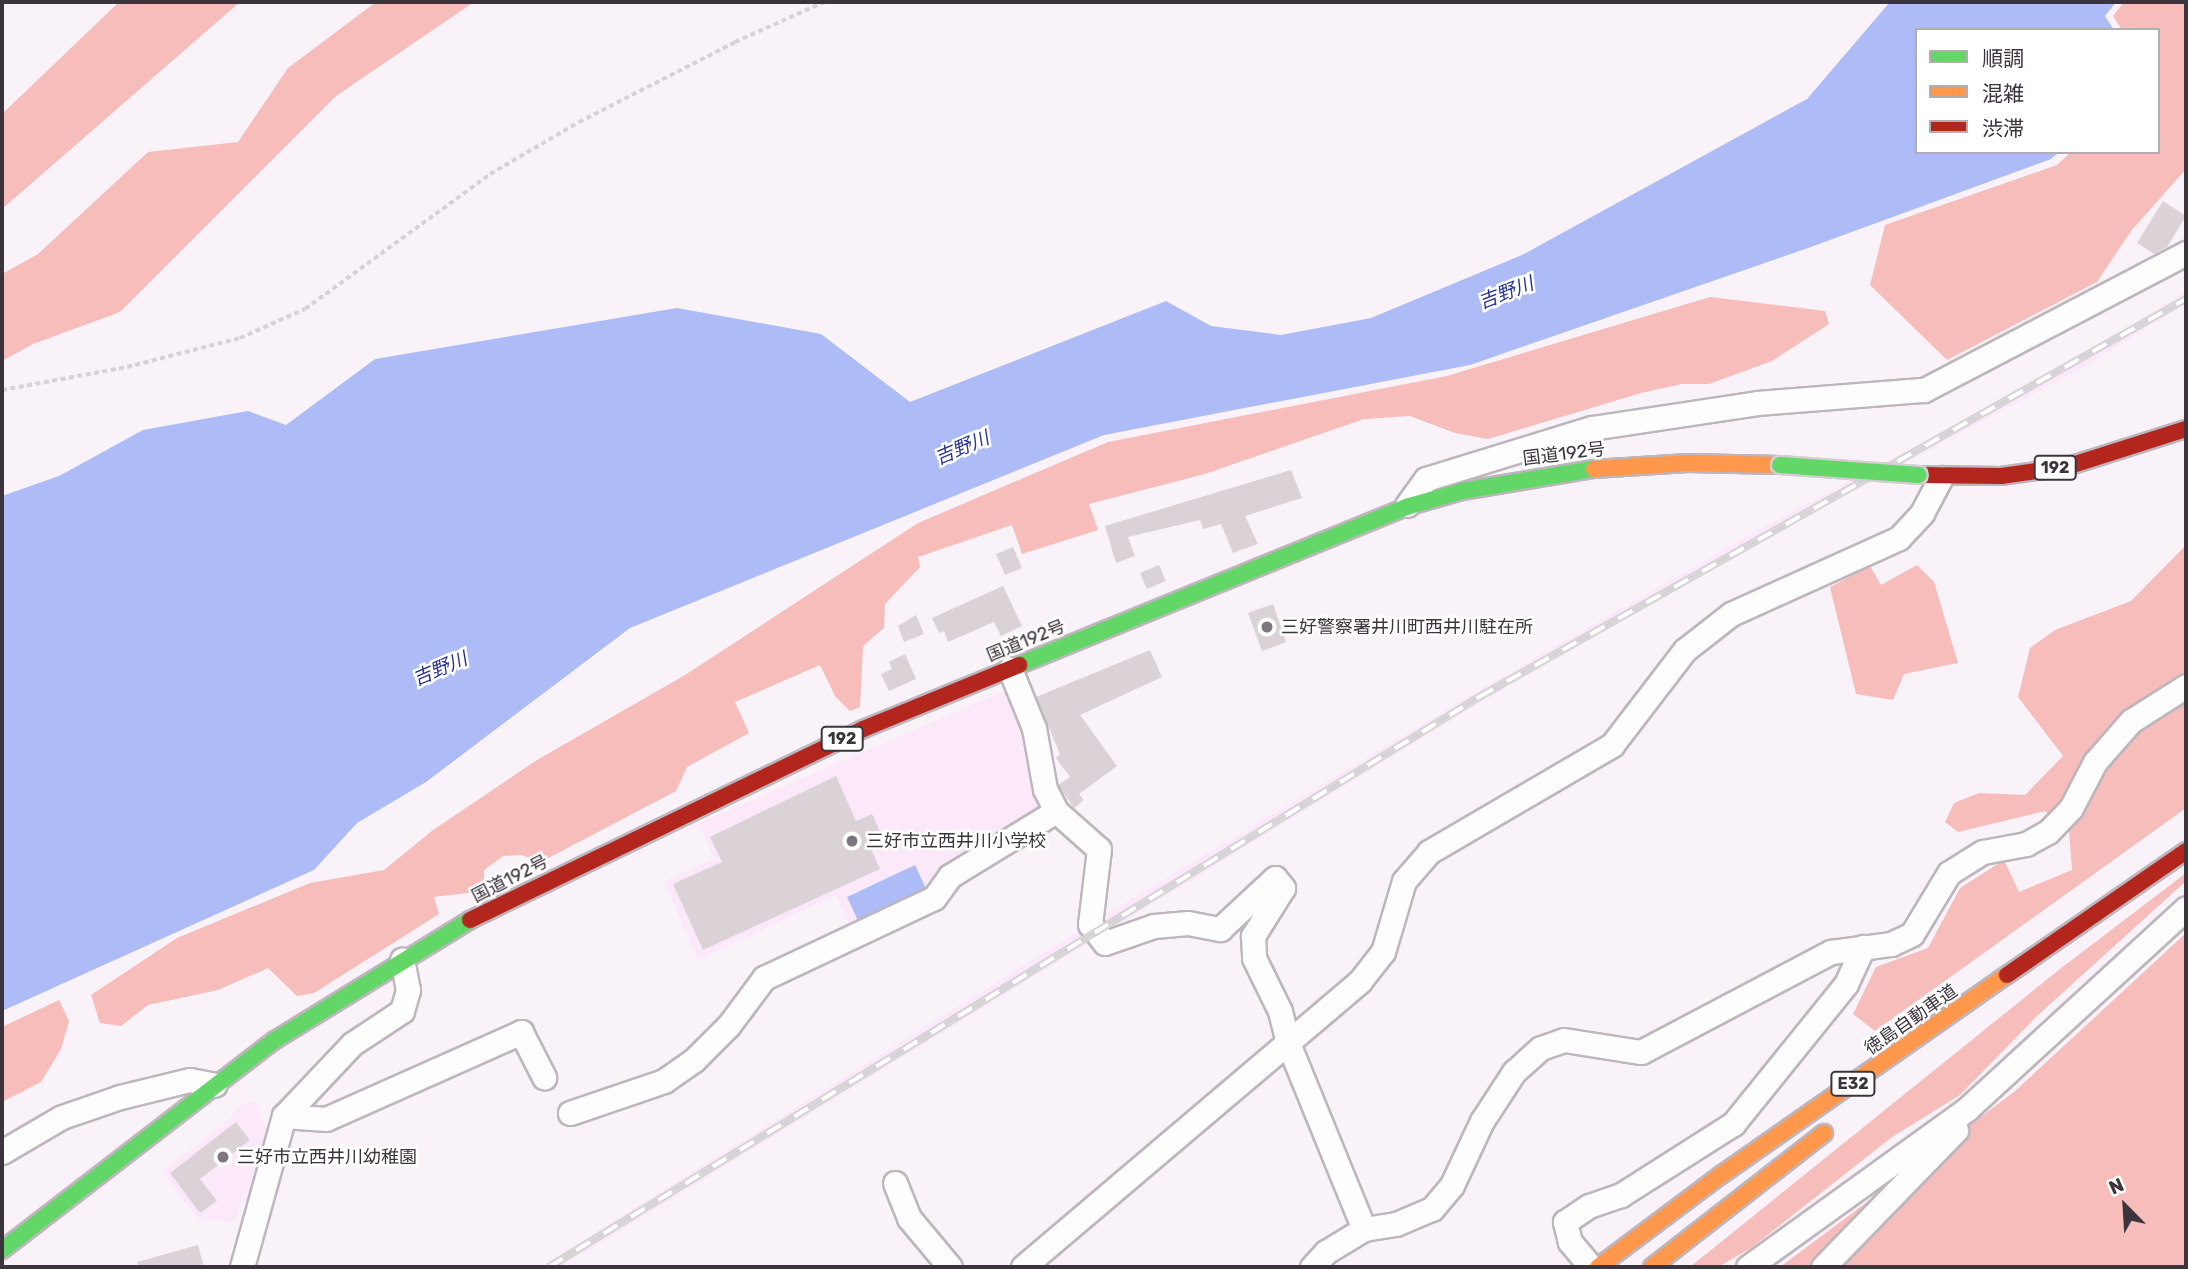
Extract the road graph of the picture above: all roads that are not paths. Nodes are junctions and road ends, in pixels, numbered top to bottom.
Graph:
1 (2186, 253) edge
2 (2186, 429) edge
3 (1930, 477) junction
4 (1406, 507) junction
5 (1010, 669) junction
6 (2186, 686) edge
7 (1056, 811) junction
8 (2186, 851) edge
9 (2111, 905) junction
10 (2186, 908) edge
11 (1863, 947) junction
12 (402, 960) junction
13 (1288, 1043) junction
14 (1904, 1069) dead end
15 (544, 1077) dead end
16 (215, 1085) junction
17 (1967, 1109) junction
18 (570, 1113) dead end
19 (284, 1116) junction
20 (1839, 1121) dead end
21 (2, 1152) edge
22 (895, 1183) dead end
23 (1364, 1229) junction
24 (2, 1250) edge
25 (242, 1267) edge
26 (950, 1267) edge
27 (1023, 1267) edge
28 (1312, 1267) edge
29 (1591, 1267) edge
30 (1598, 1267) edge
31 (1652, 1267) edge
32 (1748, 1267) edge
33 (1823, 1267) edge

1 - 4 street
2 - 3 highway, 国道192号 / 192
3 - 4 highway, 国道192号 / 192, bridge
3 - 13 street
4 - 5 highway, 国道192号 / 192
5 - 7 street
5 - 12 highway, 国道192号 / 192
6 - 11 street
7 - 13 street
7 - 18 street
8 - 9 highway, 徳島自動車道 / E32
9 - 14 highway, 徳島自動車道 / E32
9 - 30 highway, 徳島自動車道 / E32
10 - 17 street
11 - 23 street
11 - 29 street
12 - 16 highway, 国道192号 / 192
12 - 19 street
13 - 23 street
13 - 27 street
15 - 19 street
16 - 21 street
16 - 24 highway, 国道192号 / 192
17 - 32 street
17 - 33 street
19 - 25 street
20 - 31 highway, E32
22 - 26 street
23 - 28 street

